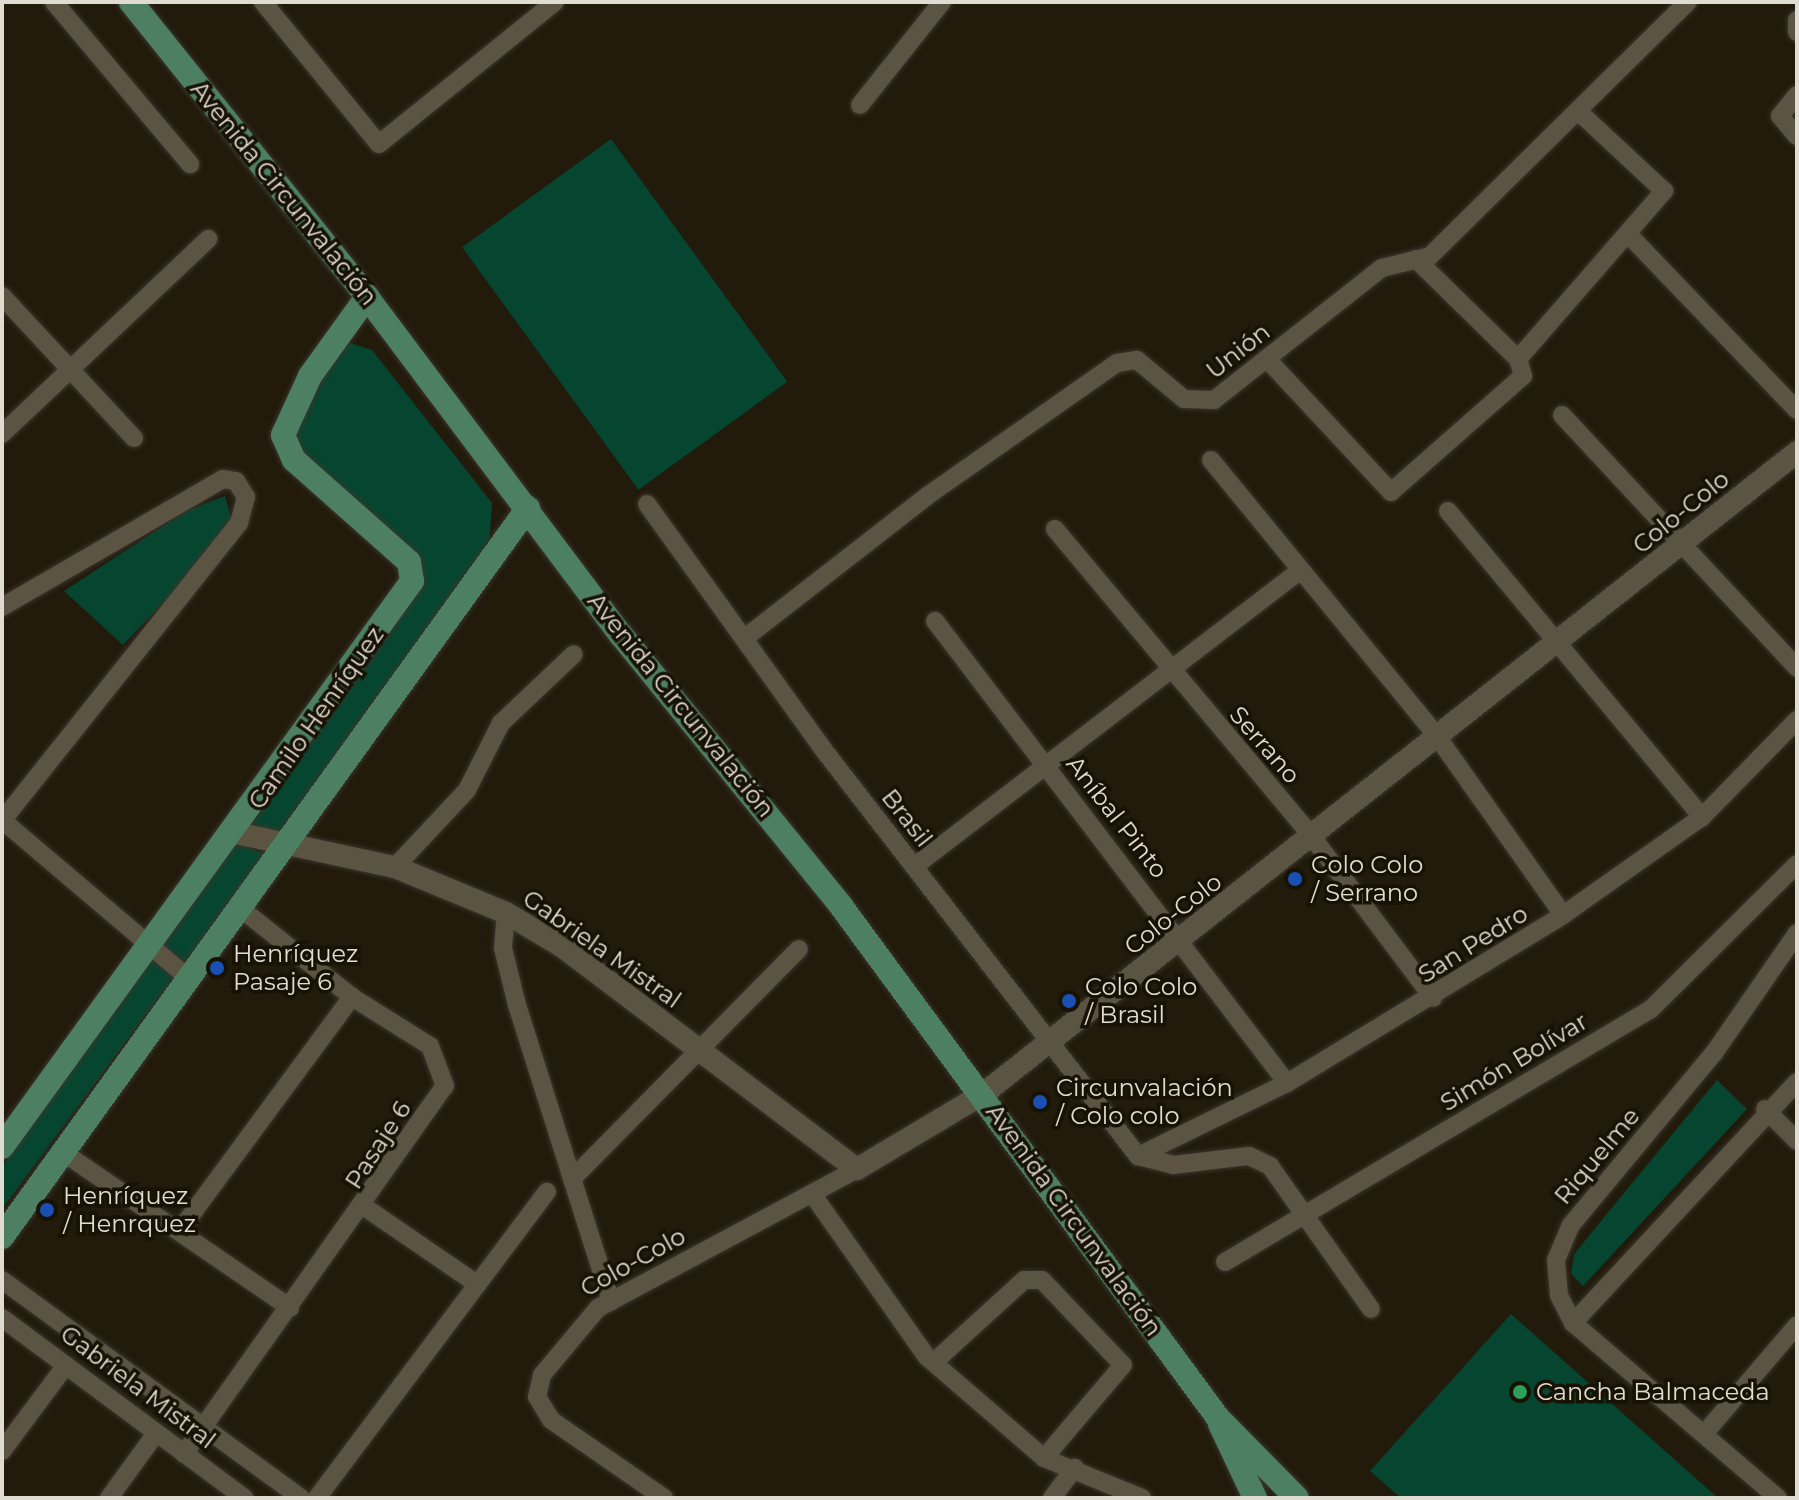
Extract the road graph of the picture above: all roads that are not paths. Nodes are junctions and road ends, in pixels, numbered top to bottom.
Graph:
1 (54, 2) edge
2 (131, 2) edge
3 (263, 2) edge
4 (555, 2) edge
5 (1688, 2) edge
6 (934, 5) edge
7 (1797, 95) edge
8 (860, 105) dead end
9 (1578, 111) junction
10 (1797, 136) edge
11 (190, 164) dead end
12 (1628, 234) junction
13 (208, 239) dead end
14 (1416, 259) junction
15 (2, 296) edge
16 (367, 297) junction
17 (1267, 359) junction
18 (1520, 368) junction
19 (70, 373) junction
20 (1797, 410) edge
21 (1562, 415) dead end
22 (2, 434) edge
23 (134, 438) dead end
24 (1797, 452) edge
25 (1211, 460) dead end
26 (647, 504) dead end
27 (528, 508) junction
28 (1448, 511) dead end
29 (1055, 529) dead end
30 (1685, 541) junction
31 (1301, 570) junction
32 (2, 607) edge
33 (935, 621) dead end
34 (746, 637) junction
35 (1561, 645) junction
36 (574, 654) dead end
37 (1168, 668) junction
38 (1797, 668) edge
39 (1797, 720) edge
40 (1439, 739) junction
41 (1046, 764) junction
42 (1702, 817) junction
43 (2, 820) edge
44 (236, 833) junction
45 (1313, 838) junction
46 (280, 848) junction
47 (1797, 864) edge
48 (915, 866) junction
49 (395, 867) junction
50 (240, 908) junction
51 (506, 913) junction
52 (1563, 915) junction
53 (1797, 933) edge
54 (1182, 939) junction
55 (148, 946) junction
56 (799, 949) dead end
57 (188, 978) junction
58 (352, 997) junction
59 (1433, 998) junction
60 (1051, 1041) junction
61 (703, 1051) junction
62 (1797, 1082) edge
63 (1287, 1083) junction
64 (983, 1094) junction
65 (1765, 1109) junction
66 (1797, 1141) edge
67 (2, 1147) edge
68 (64, 1153) junction
69 (1138, 1156) junction
70 (857, 1169) junction
71 (572, 1179) junction
72 (547, 1192) dead end
73 (813, 1195) junction
74 (366, 1208) junction
75 (1302, 1215) junction
76 (180, 1230) junction
77 (2, 1237) edge
78 (1225, 1262) dead end
79 (2, 1280) edge
80 (477, 1284) junction
81 (611, 1301) junction
82 (290, 1308) junction
83 (1371, 1309) dead end
84 (2, 1318) edge
85 (1573, 1323) junction
86 (1797, 1325) edge
87 (934, 1362) junction
88 (66, 1365) junction
89 (1218, 1418) junction
90 (205, 1424) junction
91 (156, 1433) junction
92 (1704, 1434) junction
93 (2, 1451) edge
94 (184, 1454) junction
95 (1044, 1458) junction
96 (1075, 1468) junction
97 (109, 1498) edge
98 (244, 1498) edge
99 (301, 1498) edge
100 (317, 1498) edge
101 (664, 1498) edge
102 (1052, 1498) edge
103 (1142, 1498) edge
104 (1255, 1498) edge
105 (1297, 1498) edge
106 (1778, 1498) edge

1 - 11 street
2 - 16 main road, Avenida Circunvalación
3 - 4 street
5 - 9 street, Unión
6 - 8 street
7 - 10 street
9 - 12 street
9 - 14 street, Unión
12 - 18 street
12 - 20 street
13 - 19 street
14 - 17 street, Unión
14 - 18 street
15 - 19 street
16 - 27 main road, Avenida Circunvalación
16 - 44 main road, Camilo Henríquez
17 - 18 street
17 - 34 street, Unión
19 - 22 street
19 - 23 street
21 - 30 street
24 - 30 street, Colo-Colo
25 - 31 street
26 - 34 street, Brasil
27 - 46 main road, Camilo Henríquez
27 - 64 main road, Avenida Circunvalación
28 - 35 street
29 - 37 street, Serrano
30 - 35 street, Colo-Colo
30 - 38 street
31 - 37 street
31 - 40 street
32 - 43 street
33 - 41 street, Aníbal Pinto
34 - 48 street, Brasil
35 - 40 street, Colo-Colo
35 - 42 street
36 - 49 street
37 - 41 street
37 - 45 street, Serrano
39 - 42 street, San Pedro
40 - 45 street, Colo-Colo
40 - 52 street
41 - 48 street
41 - 54 street, Aníbal Pinto
42 - 52 street, San Pedro
43 - 55 street
44 - 46 street, Gabriela Mistral
44 - 55 main road, Camilo Henríquez
45 - 54 street, Colo-Colo
45 - 59 street, Serrano
46 - 49 street, Gabriela Mistral
46 - 50 main road, Camilo Henríquez
47 - 75 street, Simón Bolívar
48 - 60 street, Brasil
49 - 51 street, Gabriela Mistral
50 - 57 main road, Camilo Henríquez
50 - 58 street, Pasaje 6
51 - 61 street, Gabriela Mistral
51 - 71 street
52 - 59 street, San Pedro
53 - 85 street, Riquelme
54 - 60 street, Colo-Colo
54 - 63 street, Aníbal Pinto
55 - 57 street
55 - 67 main road, Camilo Henríquez
56 - 61 street
57 - 68 main road, Camilo Henríquez
58 - 74 street, Pasaje 6
58 - 76 street
59 - 63 street, San Pedro
60 - 64 street, Colo-Colo
60 - 69 street, Brasil
61 - 70 street, Gabriela Mistral
61 - 71 street
62 - 65 street
63 - 69 street, San Pedro
64 - 70 street, Colo-Colo
64 - 89 main road, Avenida Circunvalación
65 - 66 street
65 - 85 street
68 - 76 street
68 - 77 main road, Camilo Henríquez
69 - 75 street
70 - 73 street, Colo-Colo
71 - 81 street
72 - 80 street
73 - 81 street, Colo-Colo
73 - 87 street
74 - 80 street
74 - 82 street, Pasaje 6
75 - 78 street, Simón Bolívar
75 - 83 street
76 - 82 street
79 - 90 street, Gabriela Mistral
80 - 100 street
81 - 101 street, Colo-Colo
82 - 90 street, Pasaje 6
84 - 88 street, Gabriela Mistral
85 - 92 street, Riquelme
86 - 92 street
87 - 95 street
87 - 95 street
88 - 91 street, Gabriela Mistral
88 - 93 street
89 - 104 main road, Avenida Circunvalación
89 - 105 main road, Avenida Circunvalación
90 - 94 street, Pasaje 6
90 - 99 street, Gabriela Mistral
91 - 94 street, Gabriela Mistral
91 - 97 street
92 - 106 street, Riquelme
94 - 98 street, Gabriela Mistral
95 - 96 street
96 - 102 street
96 - 103 street

